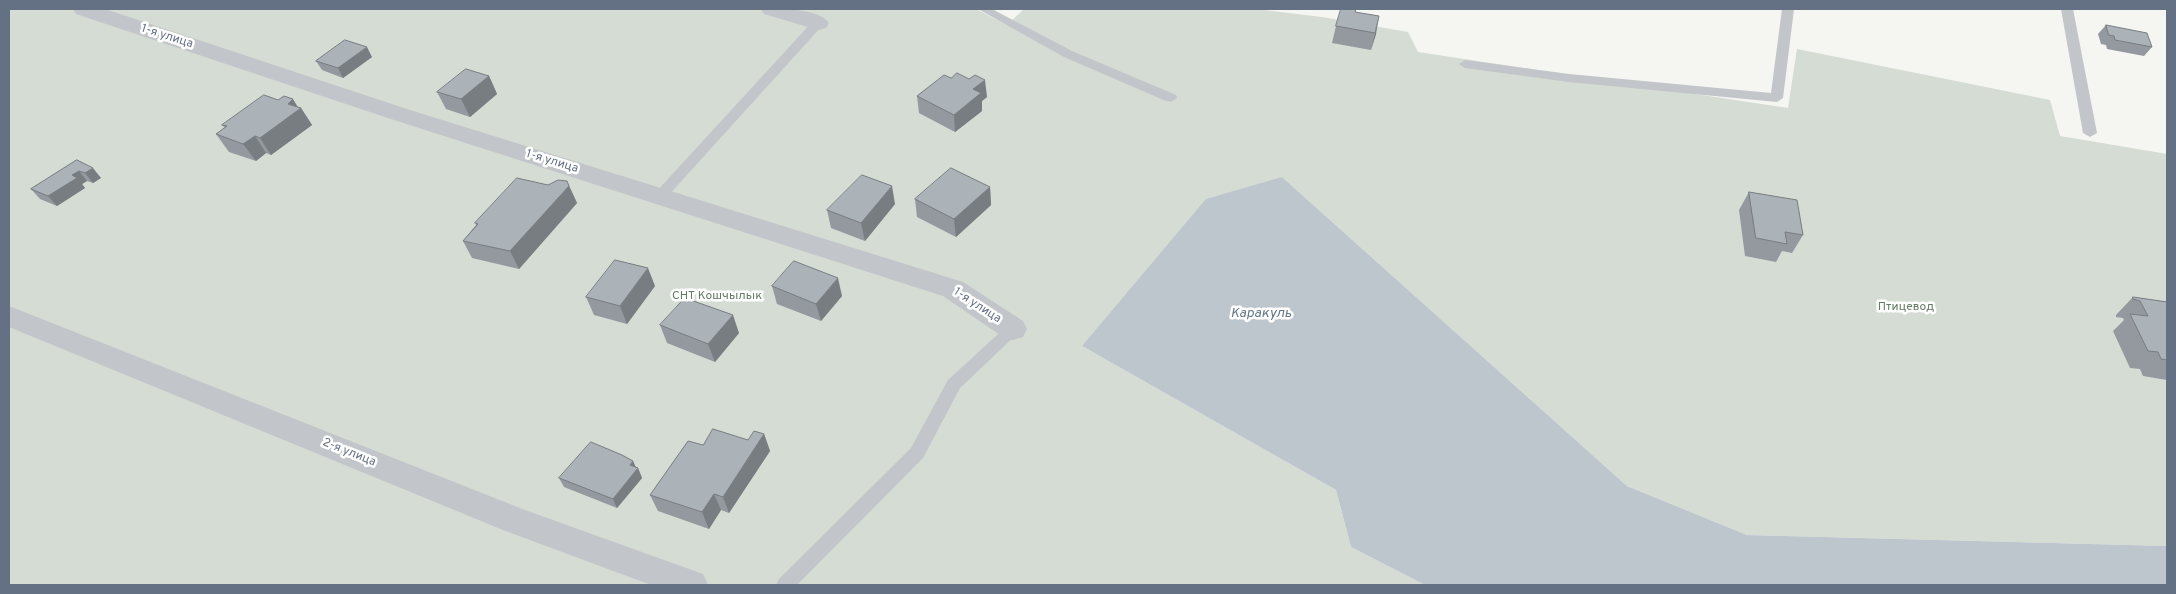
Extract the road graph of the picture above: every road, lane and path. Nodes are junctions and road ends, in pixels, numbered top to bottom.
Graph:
1 (84, 9) edge
2 (772, 9) edge
3 (984, 9) edge
4 (1788, 9) edge
5 (2067, 9) edge
6 (818, 23) joint
7 (1465, 64) dead end
8 (1172, 98) dead end
9 (2090, 133) dead end
10 (661, 196) junction
11 (9, 316) edge
12 (1013, 329) joint
13 (691, 585) edge
14 (785, 585) edge

1 - 10 street, 1-я улица
2 - 6 street
3 - 8 lane
4 - 7 lane
5 - 9 lane
6 - 10 lane
10 - 12 street, 1-я улица
11 - 13 street, 2-я улица
12 - 14 lane

